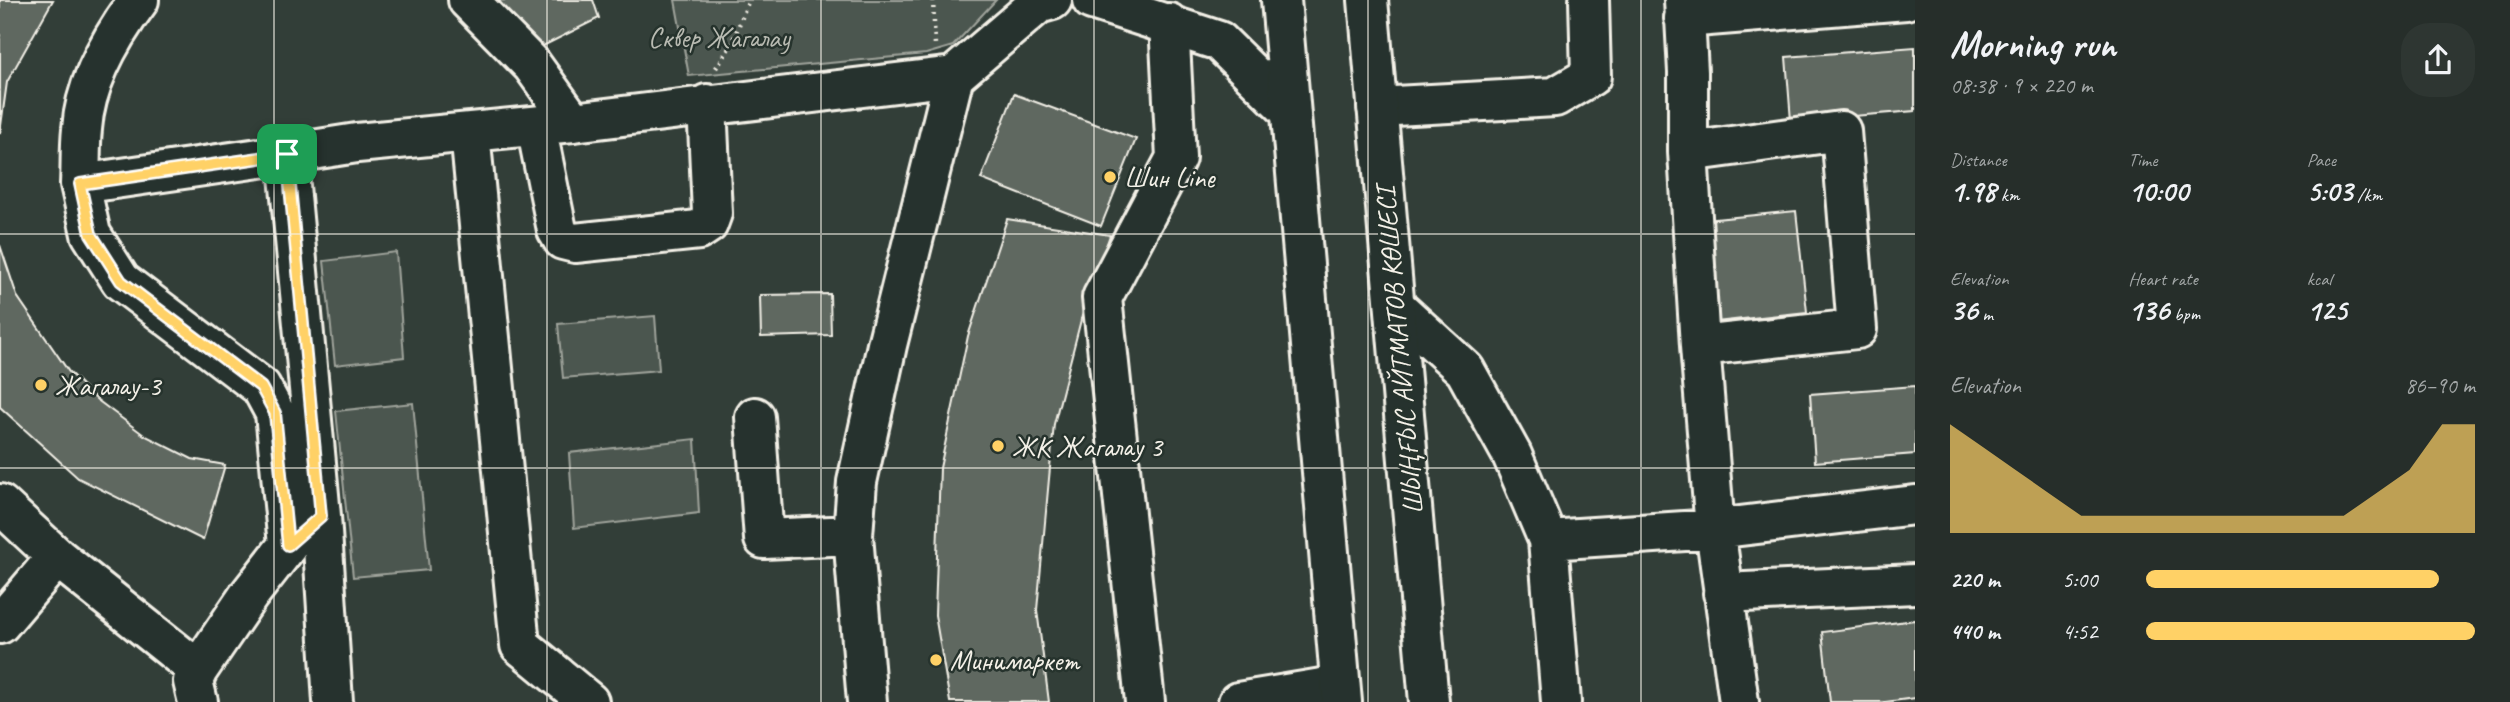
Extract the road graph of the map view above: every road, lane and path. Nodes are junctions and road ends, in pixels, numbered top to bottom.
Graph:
1 (139, 0) edge
2 (468, 0) edge
3 (749, 0) edge
4 (933, 0) edge
5 (1052, 0) edge
6 (1092, 0) edge
7 (1589, 0) edge
8 (1906, 0) edge
9 (1280, 2) edge
10 (1370, 3) edge
11 (1684, 9) edge
12 (1169, 23) junction
13 (945, 63) junction
14 (710, 89) junction
15 (1377, 107) junction
16 (1290, 111) junction
17 (554, 124) junction
18 (470, 133) junction
19 (1688, 152) junction
20 (287, 154) junction
21 (80, 184) junction
22 (1395, 306) junction
23 (1700, 346) junction
24 (755, 417) dead end
25 (0, 504) edge
26 (1915, 505) edge
27 (321, 516) junction
28 (1715, 529) junction
29 (853, 536) junction
30 (1548, 540) junction
31 (288, 545) junction
32 (57, 557) junction
33 (1915, 584) edge
34 (1723, 593) junction
35 (0, 624) edge
36 (198, 686) edge
37 (1341, 694) edge
38 (1430, 701) edge
39 (333, 702) edge
40 (589, 702) edge
41 (867, 702) edge
42 (1145, 702) edge
43 (1237, 702) edge
44 (1561, 702) edge
45 (1739, 702) edge

1 - 21 main road
2 - 17 main road
3 - 14 path
4 - 13 path
5 - 13 main road
6 - 12 main road
7 - 15 main road
8 - 11 main road
9 - 16 main road
10 - 15 main road, ШЫҢҒЫС АЙТМАТОВ КӨШЕСІ
11 - 19 main road
12 - 16 main road
12 - 42 main road
13 - 14 main road
13 - 29 main road
14 - 17 main road
14 - 17 main road
15 - 22 main road, ШЫҢҒЫС АЙТМАТОВ КӨШЕСІ
16 - 37 main road
17 - 18 main road
18 - 20 main road
18 - 40 main road
19 - 23 main road
19 - 23 main road
20 - 21 main road
20 - 27 main road
21 - 31 main road
22 - 30 main road
22 - 38 main road, ШЫҢҒЫС АЙТМАТОВ КӨШЕСІ
23 - 28 main road
24 - 29 main road
25 - 32 main road
26 - 28 main road
27 - 31 main road
27 - 39 main road
28 - 30 main road
28 - 34 main road
29 - 41 main road
30 - 44 main road
31 - 36 main road
32 - 35 main road
32 - 36 main road
33 - 34 main road
34 - 45 main road
37 - 43 main road

